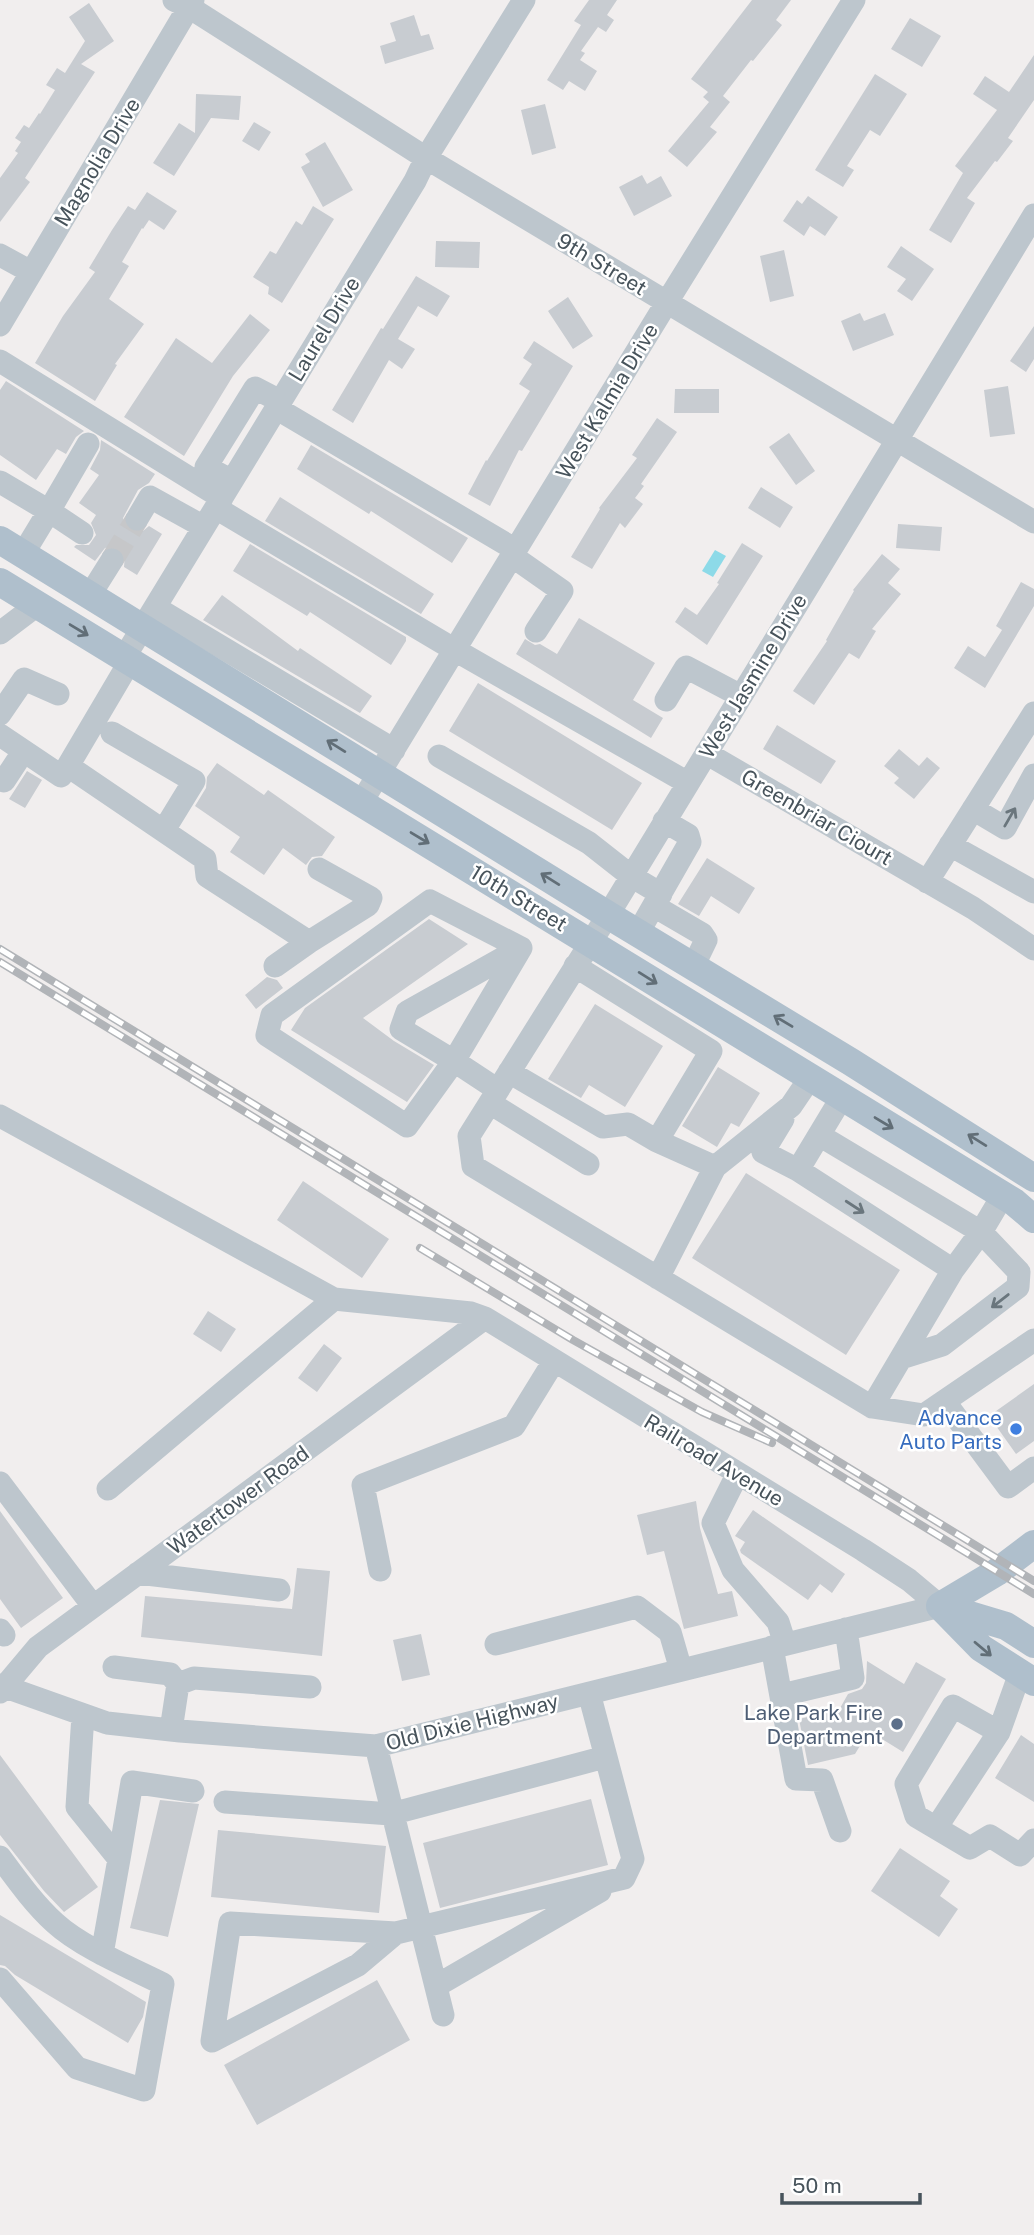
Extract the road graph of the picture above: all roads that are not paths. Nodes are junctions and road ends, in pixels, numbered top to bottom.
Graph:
1 (524, 0) edge
2 (854, 0) edge
3 (186, 2) edge
4 (426, 158) junction
5 (1034, 215) edge
6 (0, 255) edge
7 (31, 272) junction
8 (667, 302) junction
9 (2, 315) edge
10 (0, 361) edge
11 (278, 405) junction
12 (896, 440) junction
13 (88, 444) dead end
14 (0, 482) edge
15 (218, 503) junction
16 (48, 511) junction
17 (137, 519) tunnel mouth
18 (1034, 522) edge
19 (82, 533) dead end
20 (12, 547) edge
21 (514, 553) junction
22 (112, 560) tunnel mouth
23 (0, 582) edge
24 (90, 595) junction
25 (37, 605) junction
26 (150, 618) junction
27 (536, 631) dead end
28 (0, 633) edge
29 (455, 650) junction
30 (127, 659) junction
31 (58, 694) dead end
32 (741, 696) junction
33 (666, 700) dead end
34 (1034, 713) edge
35 (0, 714) edge
36 (112, 733) dead end
37 (0, 735) edge
38 (1026, 744) edge
39 (23, 752) junction
40 (706, 753) junction
41 (439, 756) dead end
42 (387, 762) junction
43 (68, 766) junction
44 (1034, 775) edge
45 (0, 779) edge
46 (688, 783) junction
47 (361, 803) junction
48 (973, 809) junction
49 (664, 821) junction
50 (163, 830) junction
51 (950, 845) junction
52 (320, 869) dead end
53 (631, 876) junction
54 (928, 882) junction
55 (1034, 892) edge
56 (657, 900) junction
57 (608, 915) junction
58 (638, 933) junction
59 (309, 942) junction
60 (590, 942) junction
61 (521, 948) junction
62 (1034, 949) edge
63 (275, 966) dead end
64 (575, 967) junction
65 (694, 967) junction
66 (454, 1061) junction
67 (810, 1077) junction
68 (499, 1089) junction
69 (842, 1097) junction
70 (791, 1106) junction
71 (0, 1116) edge
72 (819, 1135) junction
73 (657, 1141) junction
74 (588, 1164) dead end
75 (715, 1167) junction
76 (798, 1170) junction
77 (1034, 1178) edge
78 (1003, 1195) junction
79 (1034, 1219) edge
80 (981, 1232) junction
81 (953, 1270) junction
82 (658, 1278) junction
83 (334, 1299) junction
84 (485, 1318) junction
85 (1034, 1340) edge
86 (901, 1358) junction
87 (554, 1361) junction
88 (945, 1402) junction
89 (872, 1407) junction
90 (1034, 1468) edge
91 (737, 1475) junction
92 (0, 1483) edge
93 (108, 1489) dead end
94 (1034, 1544) edge
95 (380, 1570) dead end
96 (138, 1573) junction
97 (279, 1590) dead end
98 (940, 1605) junction
99 (93, 1606) junction
100 (845, 1629) junction
101 (496, 1644) dead end
102 (1034, 1644) edge
103 (779, 1646) junction
104 (114, 1667) dead end
105 (681, 1670) junction
106 (1027, 1678) edge
107 (178, 1684) junction
108 (310, 1687) dead end
109 (2, 1688) edge
110 (589, 1693) junction
111 (782, 1695) junction
112 (83, 1715) junction
113 (171, 1730) junction
114 (999, 1732) junction
115 (376, 1746) junction
116 (605, 1758) junction
117 (193, 1791) dead end
118 (225, 1802) dead end
119 (391, 1814) junction
120 (936, 1828) junction
121 (841, 1831) dead end
122 (1034, 1840) edge
123 (0, 1857) edge
124 (119, 1859) junction
125 (624, 1878) junction
126 (420, 1928) junction
127 (396, 1933) junction
128 (102, 1954) junction
129 (0, 1979) edge
130 (436, 1986) junction
131 (443, 2015) dead end

1 - 4 street, Laurel Drive
2 - 8 street, West Kalmia Drive
3 - 4 street, 9th Street
3 - 7 street, Magnolia Drive
4 - 8 street, 9th Street
4 - 11 street, Laurel Drive
5 - 12 street, West Jasmine Drive
6 - 7 street
7 - 9 street, Magnolia Drive
8 - 12 street, 9th Street
8 - 21 street, West Kalmia Drive
10 - 15 street
11 - 15 street
11 - 21 street
12 - 18 street, 9th Street
12 - 32 street, West Jasmine Drive
13 - 16 street
14 - 16 street
15 - 17 street
15 - 26 street
15 - 29 street
16 - 19 street
16 - 20 street
20 - 24 main road, 10th Street
21 - 27 street
21 - 29 street, West Kalmia Drive
22 - 24 street
23 - 25 main road, 10th Street
24 - 26 main road, 10th Street
25 - 28 street
25 -> 30 main road, 10th Street
26 - 30 street
26 - 42 main road, 10th Street
29 - 42 street, West Kalmia Drive
29 - 46 street
30 - 43 street
30 - 47 main road, 10th Street
31 - 35 street
32 - 33 street
32 - 40 street, West Jasmine Drive
34 - 38 street
36 - 50 street
37 - 39 street
38 - 48 street
39 - 43 street
39 - 45 street
40 - 46 street, West Jasmine Drive
40 - 54 street, Greenbriar Ciourt
41 - 53 street
42 - 47 street, West Kalmia Drive
57 -> 42 main road, 10th Street
43 - 50 street
48 -> 44 street
46 - 49 street, West Jasmine Drive
47 -> 60 main road, 10th Street
48 - 51 street
49 - 53 street, West Jasmine Drive
49 - 56 street
50 - 59 street
51 - 54 street
51 - 55 street
52 - 59 street
53 - 56 street
53 - 57 street, West Jasmine Drive
54 - 62 street, Greenbriar Ciourt
56 - 58 street
56 - 65 street
57 - 58 main road, 10th Street
57 - 60 street, West Jasmine Drive
58 - 65 main road, 10th Street
59 - 63 street
60 - 64 street, West Jasmine Drive
60 -> 67 main road, 10th Street
61 - 66 street
61 - 66 street
61 - 66 street
64 - 68 street, West Jasmine Drive
64 - 73 street
77 -> 65 main road, 10th Street
66 - 68 street
67 - 69 main road, 10th Street
67 - 70 street
68 - 73 street
68 - 74 street
68 - 82 street, West Jasmine Drive
69 - 72 street
69 -> 78 main road, 10th Street
70 - 75 street
70 - 76 street
71 - 83 street
72 - 76 street
72 - 80 street
73 - 75 street
75 - 82 street
76 -> 81 street
78 - 79 main road, 10th Street
78 - 80 street
80 - 81 street
80 -> 86 street
81 - 86 street
82 - 89 street
83 - 84 street
83 - 93 street
84 - 87 street, Railroad Avenue
84 - 96 street, Watertower Road
85 - 88 street
86 - 89 street
87 - 91 street, Railroad Avenue
87 - 95 street
88 - 89 street
88 - 90 street
91 - 98 street, Railroad Avenue
91 - 103 street
92 - 99 street
94 - 98 main road
96 - 97 street
96 - 99 street, Watertower Road
98 - 100 street, Old Dixie Highway
98 - 102 main road
98 -> 106 main road
99 - 109 street, Watertower Road
100 - 103 street, Old Dixie Highway
100 - 111 street
101 - 105 street
103 - 105 street, Old Dixie Highway
103 - 111 street
104 - 107 street
105 - 110 street, Old Dixie Highway
106 - 114 street
107 - 108 street
107 - 113 street
109 - 112 street, Old Dixie Highway
110 - 115 street, Old Dixie Highway
110 - 116 street
111 - 121 street
112 - 113 street, Old Dixie Highway
112 - 124 street
113 - 115 street, Old Dixie Highway
114 - 120 street
114 - 120 street
115 - 119 street
116 - 119 street
116 - 125 street
117 - 124 street
118 - 119 street
119 - 126 street
120 - 122 street
123 - 128 street
124 - 128 street
125 - 126 street
125 - 130 street
126 - 127 street
126 - 130 street
127 - 127 street
128 - 129 street
130 - 131 street

